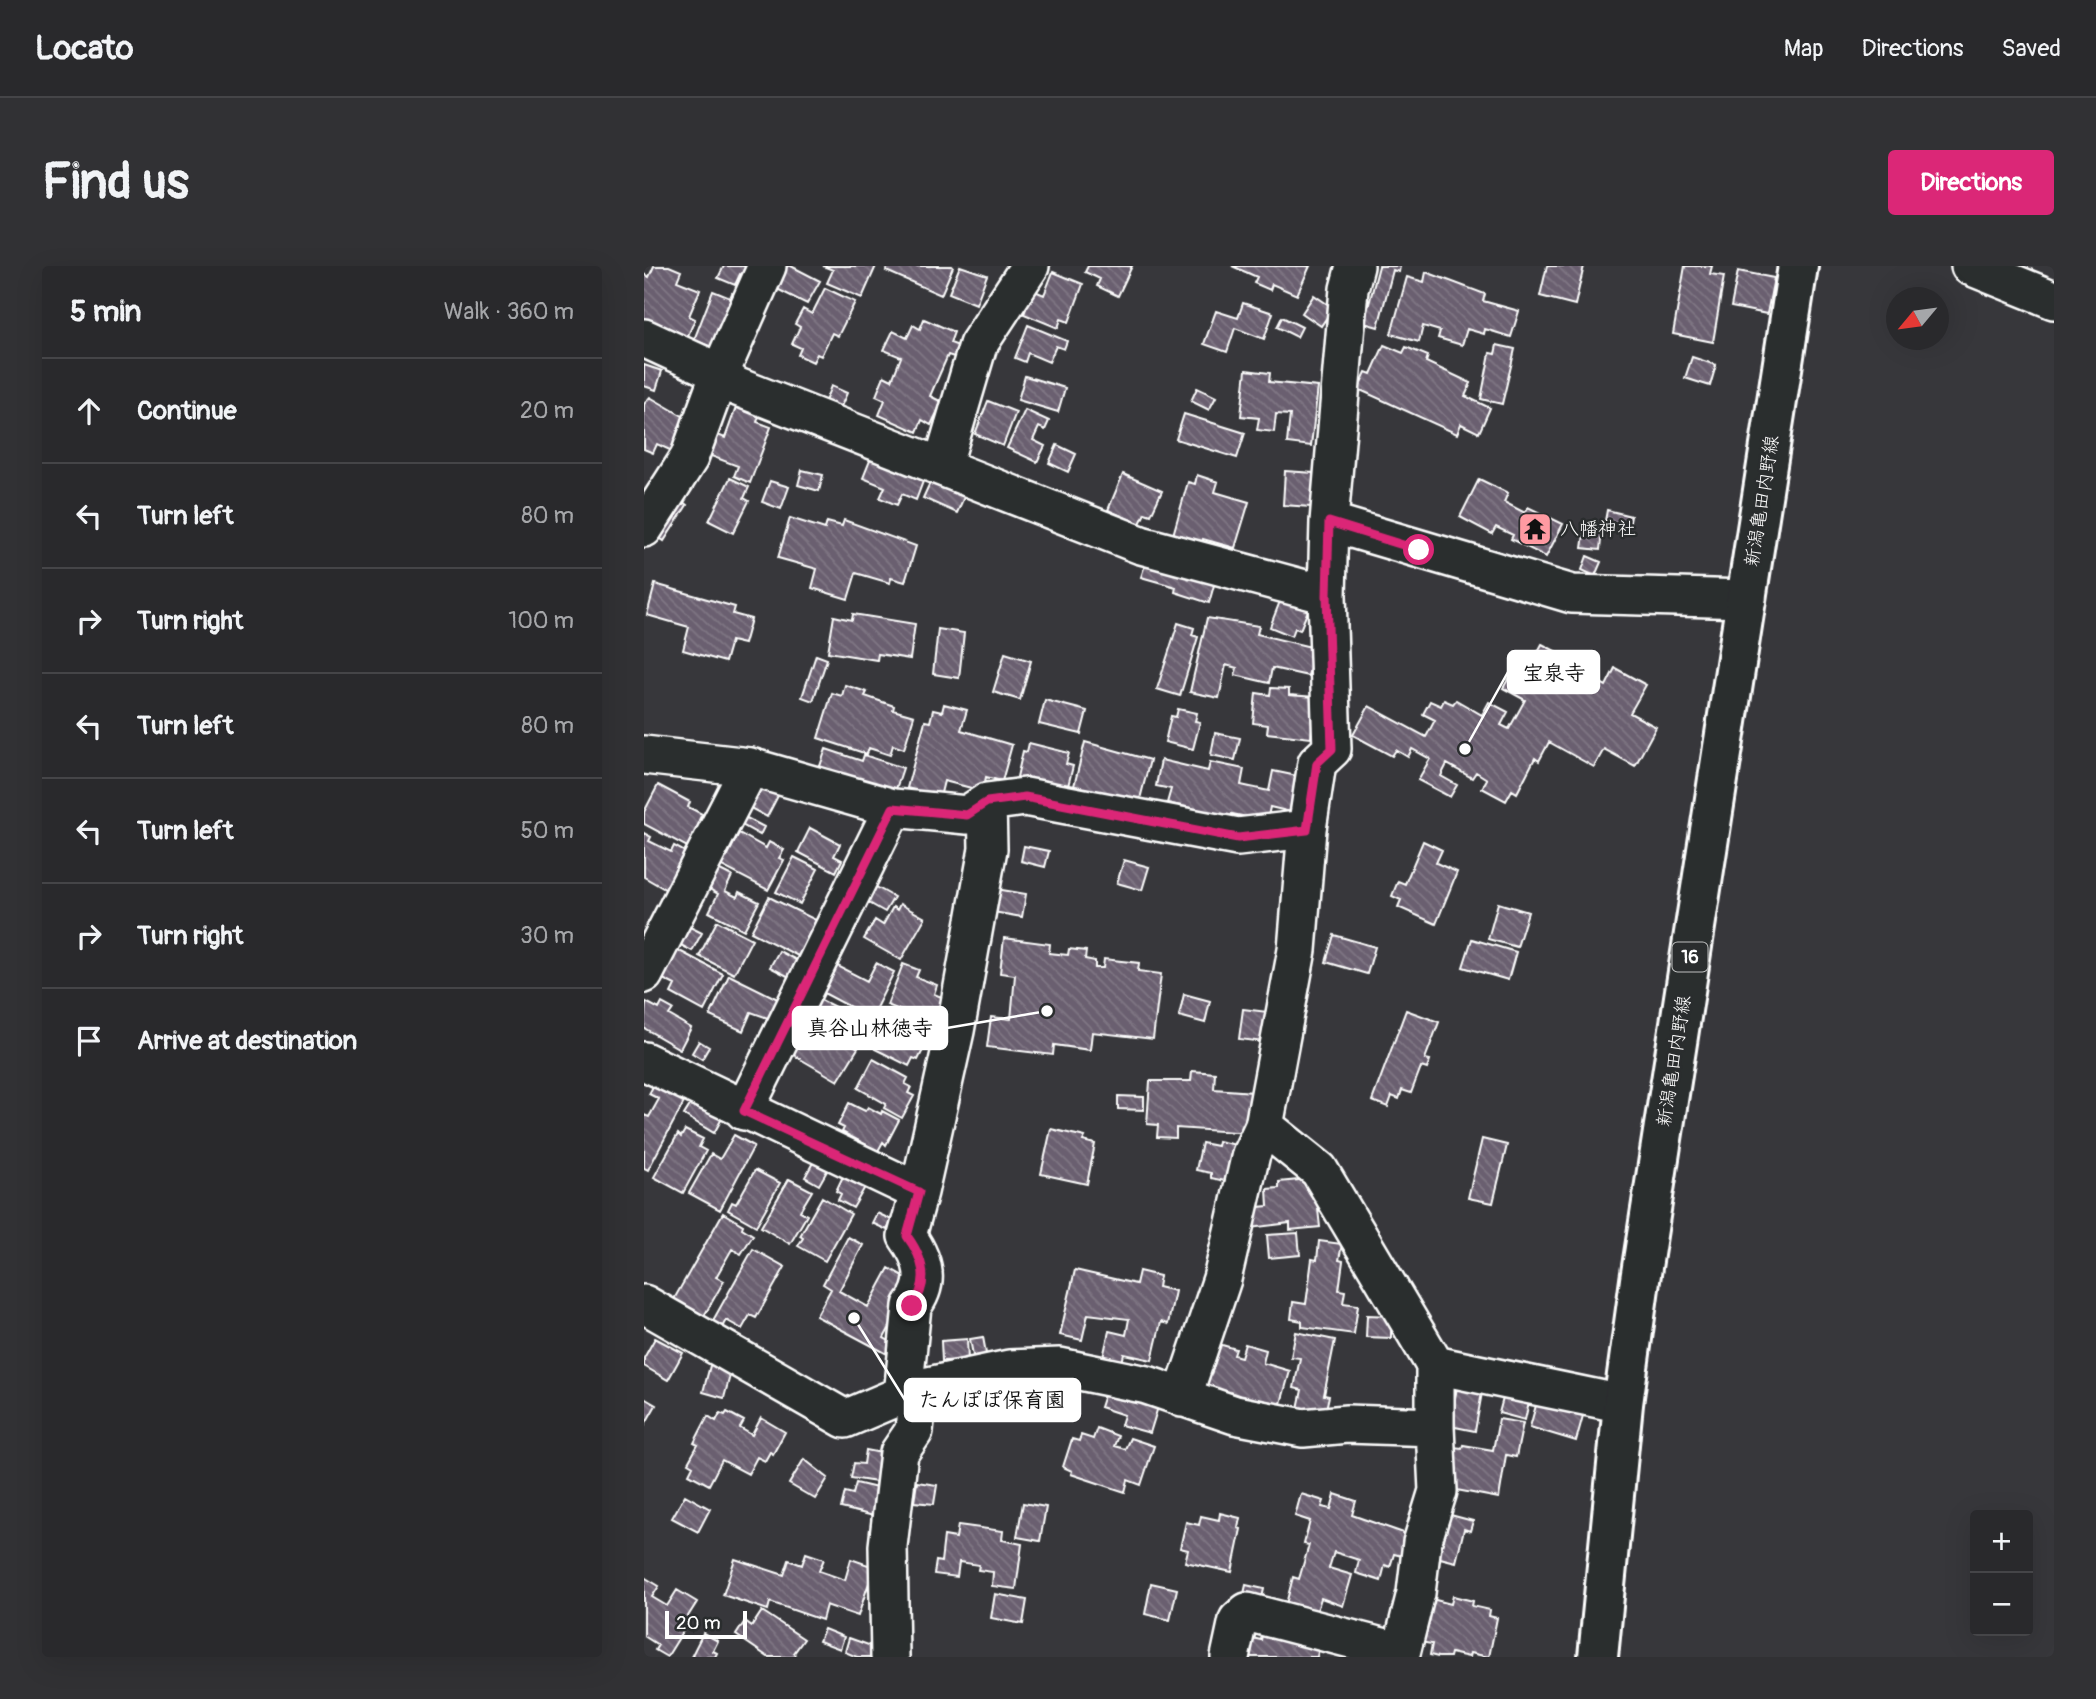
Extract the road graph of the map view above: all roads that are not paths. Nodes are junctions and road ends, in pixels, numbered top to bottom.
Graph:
1 (767, 266) edge
2 (1030, 266) edge
3 (1355, 266) edge
4 (1798, 266) edge
5 (1970, 266) edge
6 (2054, 300) edge
7 (644, 338) edge
8 (720, 373) junction
9 (942, 467) junction
10 (1329, 522) junction
11 (644, 527) edge
12 (1327, 595) junction
13 (1746, 599) junction
14 (644, 755) edge
15 (750, 767) junction
16 (987, 802) junction
17 (893, 808) junction
18 (1307, 830) junction
19 (644, 974) edge
20 (644, 1061) edge
21 (744, 1111) junction
22 (1264, 1126) junction
23 (919, 1192) junction
24 (644, 1304) edge
25 (1435, 1365) junction
26 (910, 1392) junction
27 (1182, 1398) junction
28 (1623, 1404) junction
29 (1435, 1427) junction
30 (1401, 1654) edge
31 (1598, 1655) edge
32 (890, 1657) edge
33 (1230, 1657) edge

1 - 8 street
2 - 9 street
3 - 10 street
4 - 13 main road, 新潟亀田内野線 / 16
5 - 6 street
7 - 8 street
8 - 9 street
8 - 11 street
9 - 12 street
10 - 12 street
10 - 13 street
12 - 18 street
13 - 28 main road, 新潟亀田内野線 / 16
14 - 15 street
15 - 17 street
15 - 19 street
16 - 17 street
16 - 18 street
16 - 23 street
17 - 21 street
18 - 22 street
20 - 21 street
21 - 23 street
22 - 25 street
22 - 27 street
23 - 26 street
24 - 26 street
25 - 28 street
25 - 29 street
26 - 27 street
26 - 32 street
27 - 29 street
28 - 31 main road, 新潟亀田内野線 / 16
29 - 30 street
30 - 33 street

